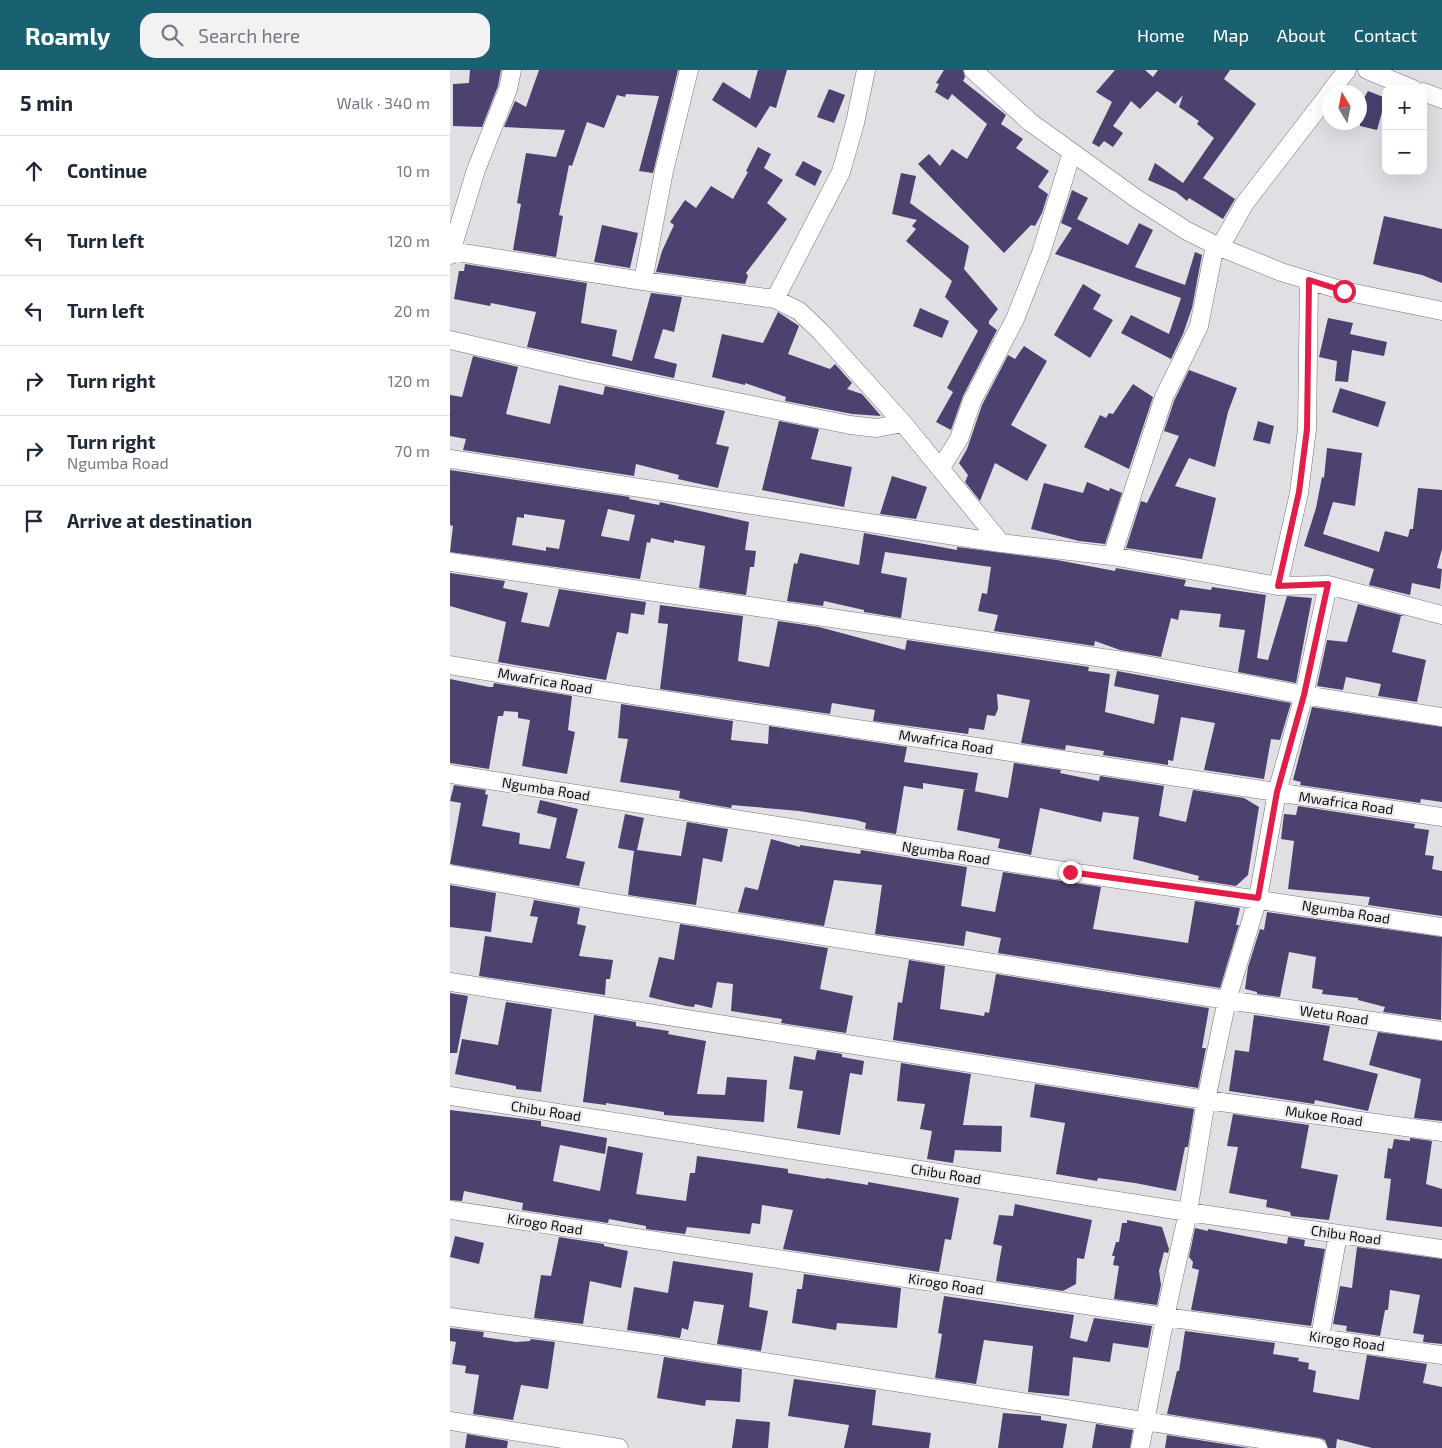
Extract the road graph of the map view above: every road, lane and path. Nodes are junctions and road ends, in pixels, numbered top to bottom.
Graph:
1 (512, 70) edge
2 (689, 70) edge
3 (866, 70) edge
4 (973, 70) edge
5 (1347, 70) edge
6 (1367, 70) edge
7 (1336, 85) edge
8 (1403, 85) edge
9 (1427, 93) edge
10 (1442, 99) edge
11 (1322, 103) edge
12 (1072, 152) junction
13 (1217, 246) junction
14 (450, 252) edge
15 (1309, 280) junction
16 (643, 281) junction
17 (775, 299) junction
18 (1442, 311) edge
19 (450, 340) edge
20 (903, 423) junction
21 (450, 459) edge
22 (940, 469) junction
23 (1001, 543) junction
24 (1112, 556) junction
25 (450, 562) edge
26 (1328, 584) junction
27 (1278, 586) junction
28 (1442, 615) edge
29 (450, 665) edge
30 (1304, 695) junction
31 (1442, 717) edge
32 (450, 774) edge
33 (1277, 792) junction
34 (1442, 817) edge
35 (450, 874) edge
36 (1258, 898) junction
37 (1442, 927) edge
38 (450, 982) edge
39 (1227, 1000) junction
40 (1442, 1031) edge
41 (450, 1096) edge
42 (1206, 1100) junction
43 (1442, 1132) edge
44 (450, 1210) edge
45 (1188, 1212) junction
46 (1338, 1234) junction
47 (1442, 1249) edge
48 (450, 1317) edge
49 (1165, 1317) junction
50 (1320, 1337) junction
51 (1442, 1355) edge
52 (450, 1421) edge
53 (1146, 1421) junction
54 (619, 1448) edge
55 (1140, 1448) edge
56 (1318, 1448) edge

1 - 14 street
2 - 16 street
3 - 17 street
4 - 12 street
5 - 7 street
6 - 8 street
9 - 10 street
11 - 13 street
12 - 13 street
12 - 22 street
13 - 15 street
13 - 24 street
14 - 16 street
15 - 18 street
15 - 27 street
16 - 17 street
17 - 20 street
19 - 20 street
20 - 22 street
21 - 23 street
22 - 23 street
23 - 24 street
24 - 27 street
25 - 30 street
26 - 27 street
26 - 28 street
26 - 30 street
29 - 33 street, Mwafrica Road
30 - 31 street
30 - 33 street
32 - 36 street, Ngumba Road
33 - 34 street, Mwafrica Road
33 - 36 street
35 - 39 street, Wetu Road
36 - 37 street, Ngumba Road
36 - 39 street
38 - 42 street, Mukoe Road
39 - 40 street, Wetu Road
39 - 42 street
41 - 45 street, Chibu Road
42 - 43 street, Mukoe Road
42 - 45 street
44 - 49 street, Kirogo Road
45 - 46 street, Chibu Road
45 - 49 street
46 - 47 street, Chibu Road
46 - 50 street
48 - 53 street
49 - 50 street, Kirogo Road
49 - 53 street
50 - 51 street, Kirogo Road
52 - 54 street
53 - 55 street
53 - 56 street

